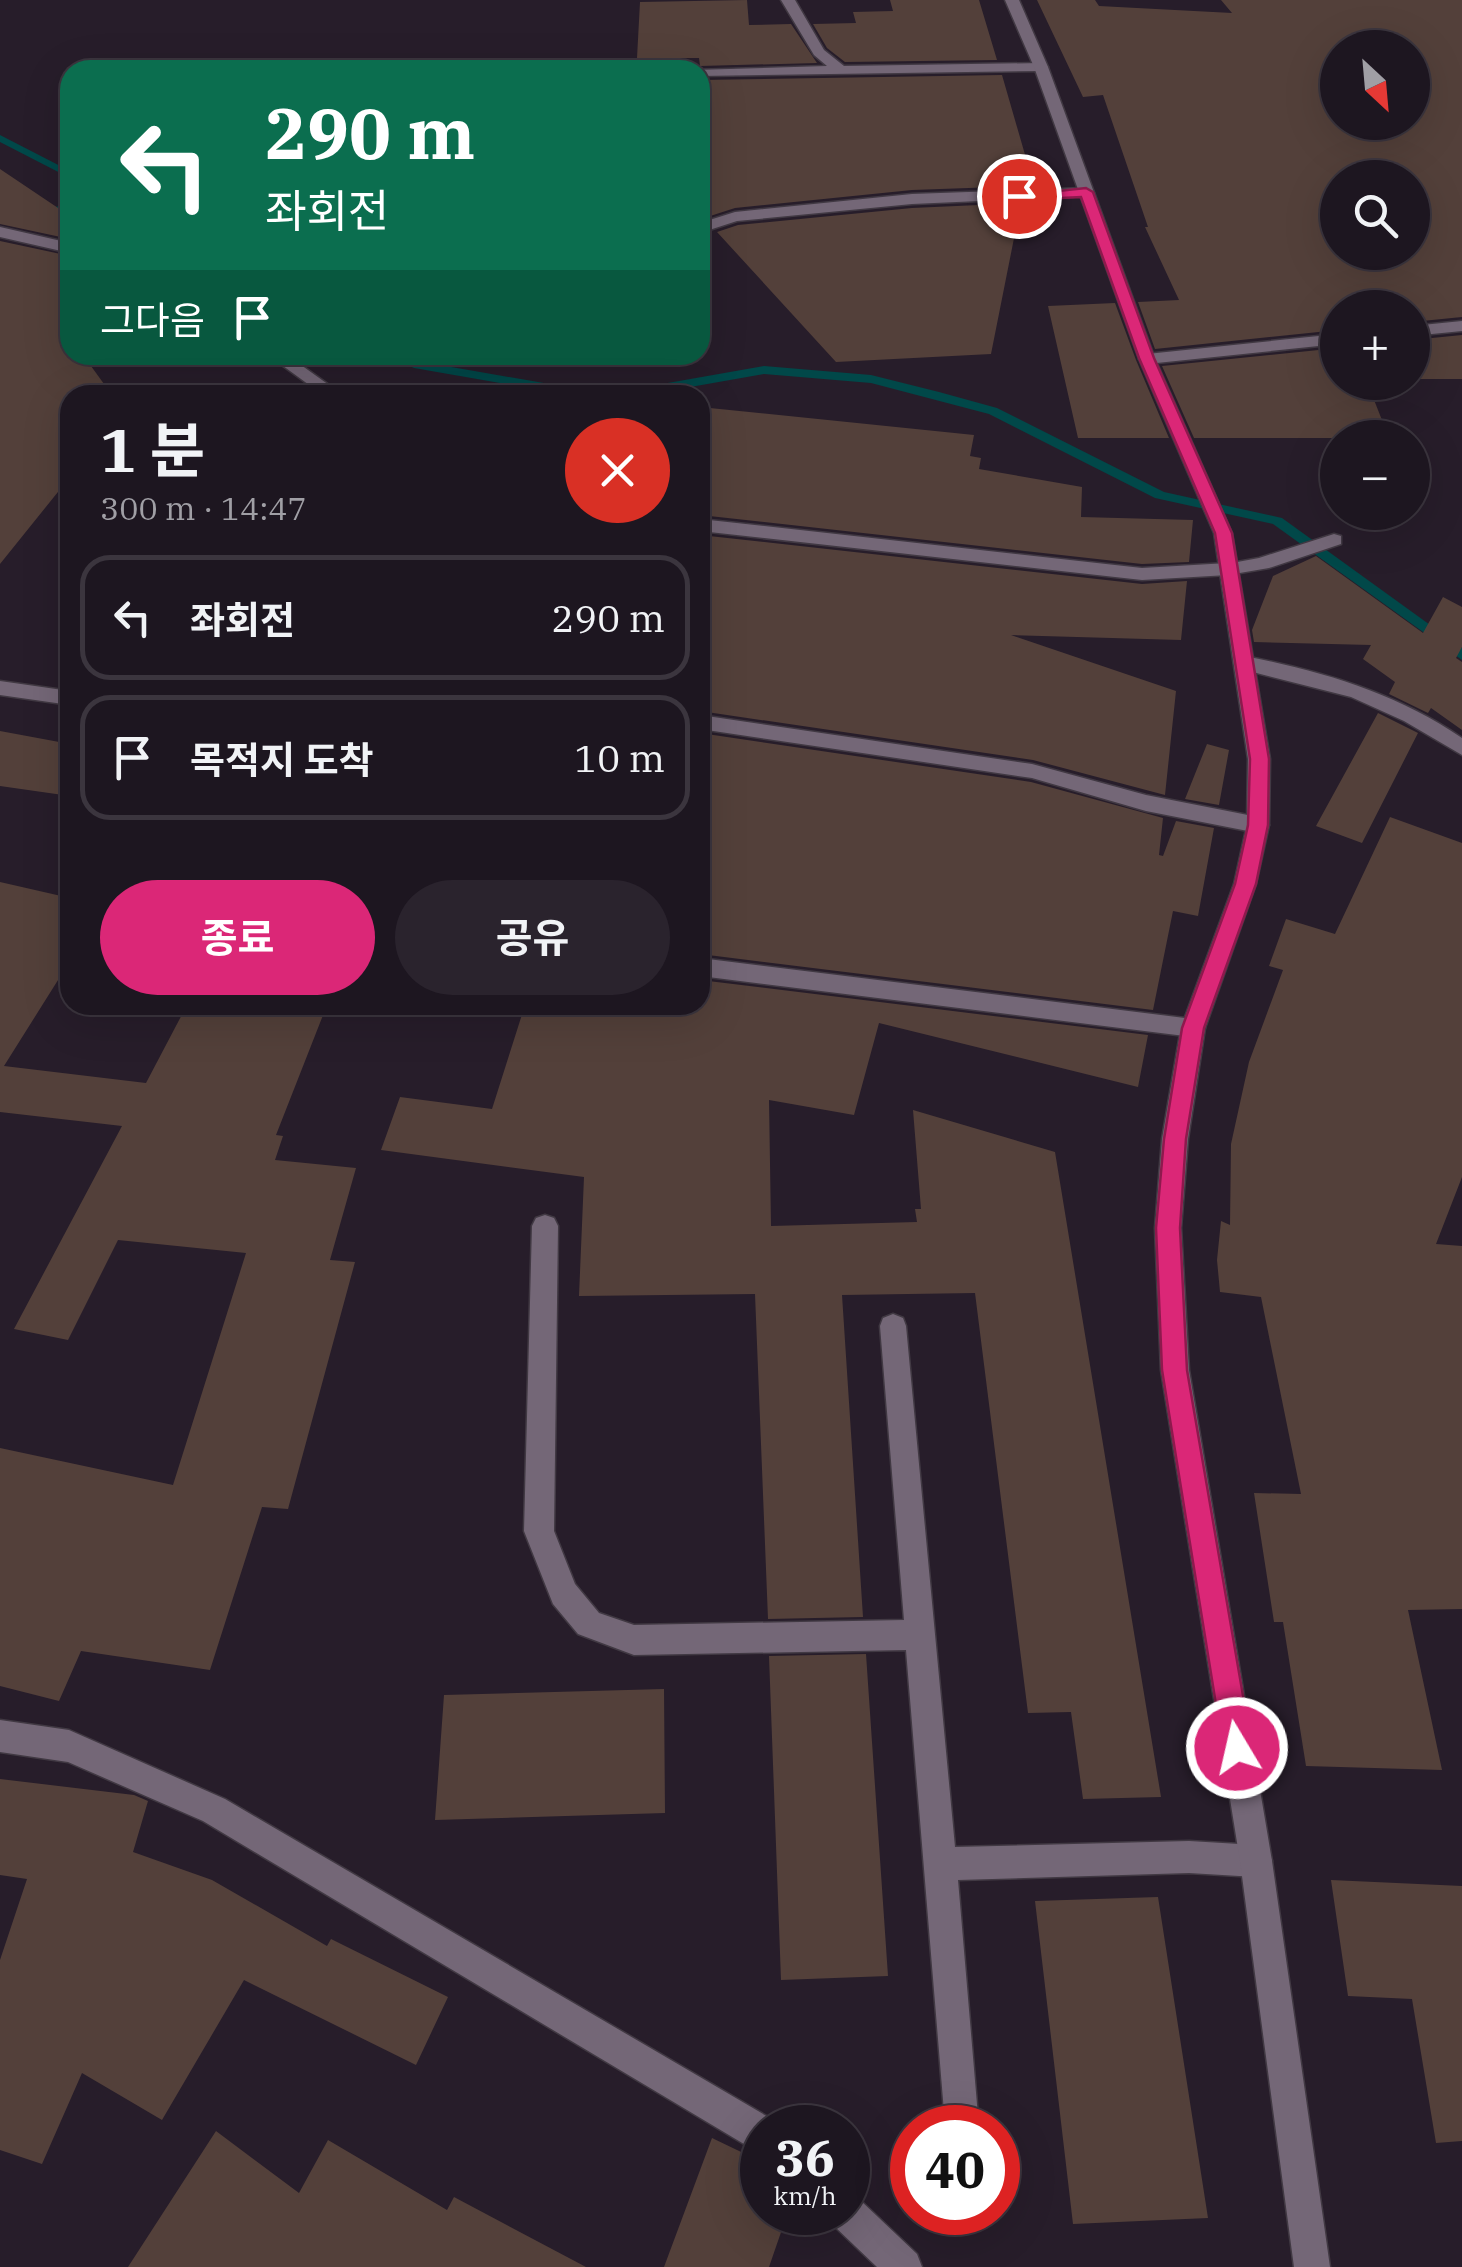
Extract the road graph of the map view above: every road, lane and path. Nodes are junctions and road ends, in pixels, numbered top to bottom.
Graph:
1 (788, 0) edge
2 (1012, 0) edge
3 (1041, 67) junction
4 (840, 69) junction
5 (710, 72) edge
6 (1086, 192) junction
7 (710, 225) edge
8 (5, 235) edge
9 (60, 246) edge
10 (1462, 326) edge
11 (1430, 329) edge
12 (1320, 341) edge
13 (1147, 358) junction
14 (290, 365) edge
15 (320, 385) edge
16 (710, 527) edge
17 (1334, 540) dead end
18 (1228, 569) junction
19 (1244, 662) junction
20 (0, 688) edge
21 (60, 697) edge
22 (710, 723) edge
23 (1462, 748) edge
24 (1258, 825) junction
25 (710, 968) edge
26 (1193, 1028) junction
27 (544, 1226) dead end
28 (893, 1326) dead end
29 (918, 1635) junction
30 (0, 1736) edge
31 (1256, 1861) junction
32 (939, 1864) junction
33 (962, 2105) edge
34 (740, 2121) edge
35 (870, 2235) edge
36 (904, 2267) edge
37 (1312, 2267) edge

1 - 4 street
2 - 3 street
3 - 4 street
3 - 6 street
4 - 5 street
6 - 7 street
6 - 13 street
8 - 9 street
10 - 11 street
12 - 13 street
13 - 18 street
14 - 15 street
16 - 18 street
17 - 18 street
18 - 19 street
19 - 23 street
19 - 24 street
20 - 21 street
22 - 24 street
24 - 26 street
25 - 26 street
26 - 31 street
27 - 29 street
28 - 29 street
29 - 32 street
30 - 34 street
31 - 32 street
31 - 37 street
32 - 33 street
35 - 36 street

